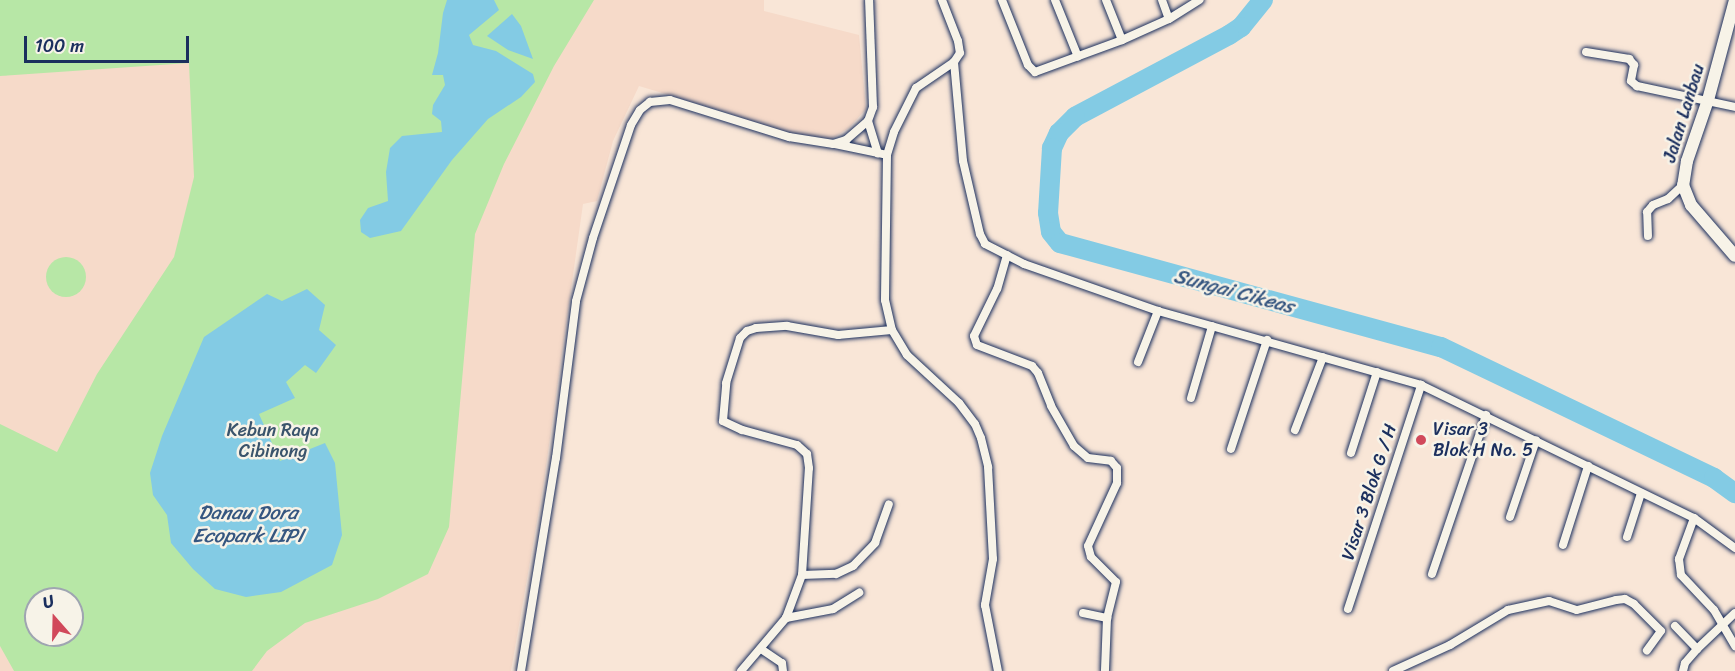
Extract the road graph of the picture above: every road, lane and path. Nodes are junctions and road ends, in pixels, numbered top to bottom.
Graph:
1 (869, 0) edge
2 (942, 0) edge
3 (1002, 0) edge
4 (1055, 0) edge
5 (1106, 0) edge
6 (1162, 0) edge
7 (1199, 0) edge
8 (1735, 0) edge
9 (1169, 18) junction
10 (1122, 40) junction
11 (1586, 52) dead end
12 (1078, 57) junction
13 (954, 62) junction
14 (1708, 100) junction
15 (1735, 106) edge
16 (868, 122) junction
17 (833, 144) junction
18 (883, 154) junction
19 (1683, 185) junction
20 (1648, 236) dead end
21 (1007, 255) junction
22 (1735, 256) edge
23 (1158, 311) junction
24 (1212, 326) junction
25 (892, 330) junction
26 (1267, 340) junction
27 (1323, 357) junction
28 (1138, 362) dead end
29 (1377, 372) junction
30 (1421, 385) junction
31 (1191, 398) dead end
32 (1486, 415) junction
33 (1295, 430) dead end
34 (1536, 440) junction
35 (1231, 449) dead end
36 (1351, 453) dead end
37 (1588, 466) junction
38 (1641, 493) junction
39 (889, 504) dead end
40 (1510, 517) dead end
41 (1694, 518) junction
42 (1627, 537) dead end
43 (1563, 545) dead end
44 (1735, 548) edge
45 (1432, 574) dead end
46 (802, 575) junction
47 (859, 593) dead end
48 (1348, 609) dead end
49 (1083, 613) dead end
50 (1735, 613) edge
51 (786, 618) junction
52 (1107, 618) junction
53 (1675, 626) dead end
54 (1722, 626) junction
55 (1735, 646) edge
56 (761, 649) junction
57 (1697, 649) junction
58 (1647, 650) dead end
59 (521, 671) edge
60 (741, 671) edge
61 (783, 671) edge
62 (998, 671) edge
63 (1105, 671) edge
64 (1393, 671) edge
65 (1683, 671) edge

1 - 16 street
2 - 13 street
3 - 12 street
4 - 12 street
5 - 10 street
6 - 9 street
7 - 9 street
8 - 14 street, Jalan Lanbau
9 - 10 street
10 - 12 street
11 - 14 street
13 - 18 street
13 - 21 street
14 - 15 street
14 - 19 street, Jalan Lanbau
16 - 17 street
16 - 18 street
17 - 18 street
17 - 59 street
18 - 25 street
19 - 20 street
19 - 22 street, Jalan Lanbau
21 - 23 street
21 - 52 street
23 - 24 street
23 - 28 street
24 - 26 street
24 - 31 street
25 - 46 street
25 - 62 street
26 - 27 street
26 - 35 street
27 - 29 street
27 - 33 street
29 - 30 street
29 - 36 street
30 - 32 street
30 - 48 street, Visar 3 Blok G / H
32 - 34 street
32 - 45 street
34 - 37 street
34 - 40 street
37 - 38 street
37 - 43 street
38 - 41 street
38 - 42 street
39 - 46 street
41 - 44 street
41 - 54 street
46 - 51 street
47 - 51 street
49 - 52 street
50 - 54 street
51 - 56 street
52 - 63 street
53 - 57 street
54 - 55 street
54 - 57 street
56 - 60 street
56 - 61 street
57 - 65 street
58 - 64 street

